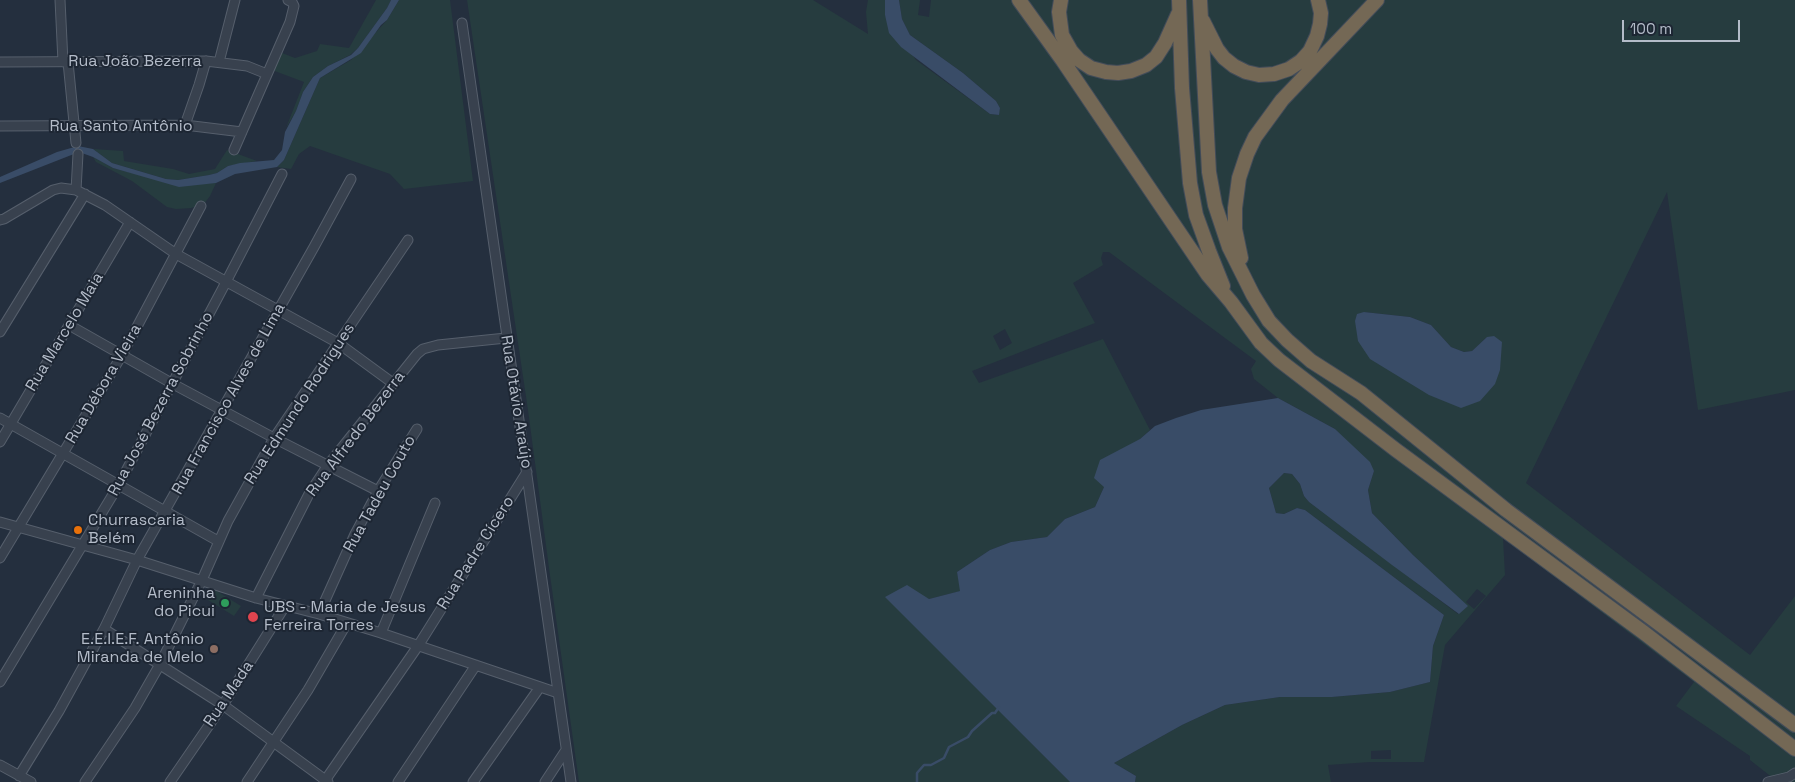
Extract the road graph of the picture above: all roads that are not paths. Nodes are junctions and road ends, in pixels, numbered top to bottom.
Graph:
1 (60, 0) edge
2 (235, 0) edge
3 (1019, 0) edge
4 (1061, 0) edge
5 (1200, 0) edge
6 (1318, 0) edge
7 (1377, 0) edge
8 (290, 1) edge
9 (1179, 6) edge
10 (1201, 18) junction
11 (462, 23) dead end
12 (206, 61) junction
13 (0, 62) edge
14 (66, 62) junction
15 (219, 62) junction
16 (267, 74) junction
17 (0, 126) edge
18 (74, 126) junction
19 (184, 126) junction
20 (242, 132) junction
21 (76, 144) dead end
22 (234, 150) dead end
23 (78, 154) dead end
24 (282, 174) dead end
25 (351, 179) dead end
26 (76, 190) junction
27 (85, 194) junction
28 (201, 206) dead end
29 (1, 222) edge
30 (130, 222) junction
31 (408, 240) dead end
32 (176, 254) junction
33 (226, 282) junction
34 (1253, 295) junction
35 (1231, 302) junction
36 (278, 310) junction
37 (69, 325) junction
38 (0, 332) edge
39 (506, 338) junction
40 (1287, 340) junction
41 (338, 343) junction
42 (122, 355) junction
43 (173, 384) junction
44 (394, 384) junction
45 (223, 410) junction
46 (0, 418) edge
47 (10, 424) junction
48 (417, 428) dead end
49 (274, 438) junction
50 (0, 442) edge
51 (63, 455) junction
52 (328, 465) junction
53 (527, 472) junction
54 (118, 486) junction
55 (378, 491) junction
56 (435, 503) dead end
57 (165, 512) junction
58 (0, 522) edge
59 (19, 527) junction
60 (218, 541) junction
61 (81, 545) junction
62 (0, 558) edge
63 (137, 560) junction
64 (202, 580) junction
65 (256, 598) junction
66 (285, 606) junction
67 (319, 614) junction
68 (346, 623) junction
69 (104, 629) junction
70 (381, 633) junction
71 (418, 646) junction
72 (476, 665) junction
73 (160, 666) junction
74 (0, 682) edge
75 (540, 687) junction
76 (558, 693) junction
77 (223, 705) junction
78 (1795, 725) edge
79 (274, 742) junction
80 (1795, 749) edge
81 (566, 750) junction
82 (0, 765) edge
83 (1795, 773) edge
84 (19, 776) junction
85 (326, 781) edge
86 (31, 782) edge
87 (85, 782) edge
88 (170, 782) edge
89 (247, 782) edge
90 (398, 782) edge
91 (473, 782) edge
92 (545, 782) edge
93 (570, 782) edge
94 (1768, 782) edge

1 - 14 street
2 - 15 street
3 - 35 highway
4 - 9 highway
5 - 10 highway
6 - 10 highway
7 - 34 highway
8 - 16 street
9 - 35 highway
10 - 34 highway
11 - 39 street, Rua Otávio Araújo
12 - 14 street, Rua João Bezerra
12 - 15 street, Rua João Bezerra
12 - 19 street
13 - 14 street, Rua João Bezerra
14 - 18 street
15 - 16 street, Rua João Bezerra
16 - 20 street
17 - 18 street, Rua Santo Antônio
18 - 19 street, Rua Santo Antônio
18 - 21 street
19 - 20 street, Rua Santo Antônio
20 - 22 street
23 - 26 street
24 - 33 street, Rua José Bezerra Sobrinho
25 - 36 street, Rua Francisco Alves de Lima
26 - 27 street
26 - 29 street
27 - 30 street
27 - 38 street
28 - 32 street, Rua Débora Vieira
30 - 32 street
30 - 37 street, Rua Marcelo Maia
31 - 41 street, Rua Edmundo Rodrigues
32 - 33 street
32 - 42 street, Rua Débora Vieira
33 - 36 street
33 - 43 street, Rua José Bezerra Sobrinho
34 - 40 highway
35 - 40 highway
35 - 80 highway
36 - 41 street
36 - 45 street, Rua Francisco Alves de Lima
37 - 42 street
37 - 47 street, Rua Marcelo Maia
39 - 44 street, Rua Alfredo Bezerra
39 - 53 street, Rua Otávio Araújo
40 - 78 highway
41 - 44 street
41 - 49 street, Rua Edmundo Rodrigues
42 - 43 street
42 - 51 street, Rua Débora Vieira
43 - 45 street
43 - 54 street, Rua José Bezerra Sobrinho
44 - 52 street, Rua Alfredo Bezerra
45 - 49 street
45 - 57 street, Rua Francisco Alves de Lima
46 - 47 street
47 - 50 street, Rua Marcelo Maia
47 - 51 street
48 - 55 street, Rua Tadeu Couto
49 - 52 street
49 - 60 street, Rua Edmundo Rodrigues
51 - 54 street
51 - 59 street, Rua Débora Vieira
52 - 55 street
52 - 65 street, Rua Alfredo Bezerra
53 - 71 street, Rua Padre Cícero
53 - 76 street, Rua Otávio Araújo
54 - 57 street
54 - 61 street, Rua José Bezerra Sobrinho
55 - 67 street, Rua Tadeu Couto
56 - 70 street
57 - 60 street
57 - 63 street, Rua Francisco Alves de Lima
58 - 59 street
59 - 61 street
59 - 62 street, Rua Débora Vieira
60 - 64 street, Rua Edmundo Rodrigues
61 - 63 street
61 - 74 street, Rua José Bezerra Sobrinho
63 - 64 street
63 - 69 street, Rua Francisco Alves de Lima
64 - 65 street
64 - 73 street, Rua Edmundo Rodrigues
65 - 66 street
66 - 67 street
66 - 77 street, Rua Mada
67 - 68 street
68 - 70 street
68 - 79 street
69 - 73 street
69 - 84 street, Rua Francisco Alves de Lima
70 - 71 street
71 - 72 street
71 - 85 street, Rua Padre Cícero
72 - 75 street
72 - 90 street
73 - 77 street
73 - 87 street, Rua Edmundo Rodrigues
75 - 76 street
75 - 91 street
76 - 81 street, Rua Otávio Araújo
77 - 79 street
77 - 88 street, Rua Mada
79 - 85 street
79 - 89 street
81 - 92 street
81 - 93 street, Rua Otávio Araújo
82 - 84 street
83 - 94 street
84 - 86 street

